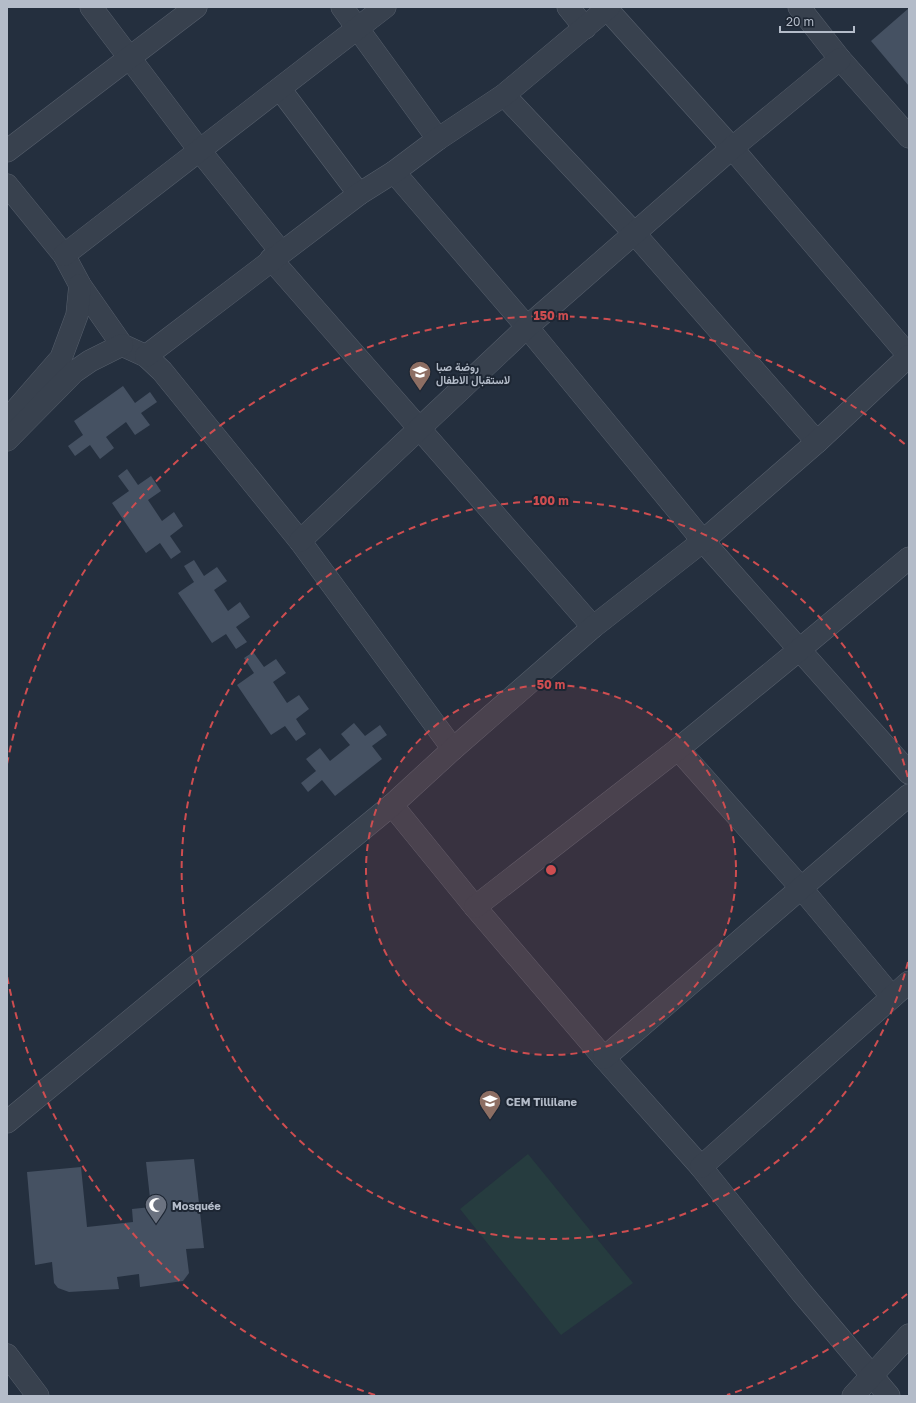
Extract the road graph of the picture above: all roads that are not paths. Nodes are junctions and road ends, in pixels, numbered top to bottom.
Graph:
1 (91, 7) edge
2 (196, 7) edge
3 (342, 7) edge
4 (385, 7) edge
5 (568, 7) edge
6 (799, 7) edge
7 (608, 8) edge
8 (357, 28) junction
9 (585, 28) junction
10 (130, 58) junction
11 (840, 59) junction
12 (280, 89) junction
13 (504, 95) junction
14 (909, 137) edge
15 (438, 140) junction
16 (732, 148) junction
17 (7, 151) edge
18 (200, 151) junction
19 (394, 172) junction
20 (7, 185) edge
21 (359, 194) junction
22 (635, 234) junction
23 (64, 255) junction
24 (276, 256) junction
25 (80, 285) junction
26 (527, 327) junction
27 (122, 345) junction
28 (146, 356) junction
29 (909, 356) edge
30 (7, 420) edge
31 (419, 429) junction
32 (7, 440) edge
33 (817, 442) junction
34 (300, 541) junction
35 (703, 541) junction
36 (908, 559) edge
37 (593, 627) junction
38 (799, 650) junction
39 (678, 748) junction
40 (453, 749) junction
41 (909, 773) edge
42 (909, 795) edge
43 (392, 805) junction
44 (802, 888) junction
45 (475, 907) junction
46 (909, 982) edge
47 (892, 997) junction
48 (604, 1058) junction
49 (7, 1122) edge
50 (701, 1167) junction
51 (909, 1335) edge
52 (7, 1355) edge
53 (872, 1376) junction
54 (38, 1396) edge
55 (853, 1396) edge
56 (889, 1396) edge

1 - 10 street
2 - 10 street
3 - 8 street
4 - 8 street
5 - 9 street
6 - 11 street
7 - 9 street
7 - 16 street
8 - 12 street
8 - 15 street
9 - 13 street
10 - 17 street
10 - 18 street
11 - 14 street
11 - 16 street
12 - 18 street
12 - 21 street
13 - 15 street
13 - 22 street
15 - 19 street
16 - 22 street
16 - 29 street
18 - 23 street
18 - 24 street
19 - 21 street
19 - 26 street
20 - 23 street
21 - 24 street
22 - 26 street
22 - 33 street
23 - 25 street
24 - 28 street
24 - 31 street
25 - 27 street
25 - 30 street
26 - 31 street
26 - 35 street
27 - 28 street
27 - 32 street
28 - 34 street
29 - 33 street
31 - 34 street
31 - 37 street
33 - 35 street
34 - 40 street
35 - 37 street
35 - 38 street
36 - 38 street
37 - 40 street
38 - 39 street
38 - 41 street
39 - 44 street
39 - 45 street
40 - 43 street
42 - 44 street
43 - 45 street
43 - 49 street
44 - 47 street
44 - 48 street
45 - 48 street
46 - 47 street
47 - 50 street
48 - 50 street
50 - 53 street
51 - 53 street
52 - 54 street
53 - 55 street
53 - 56 street

